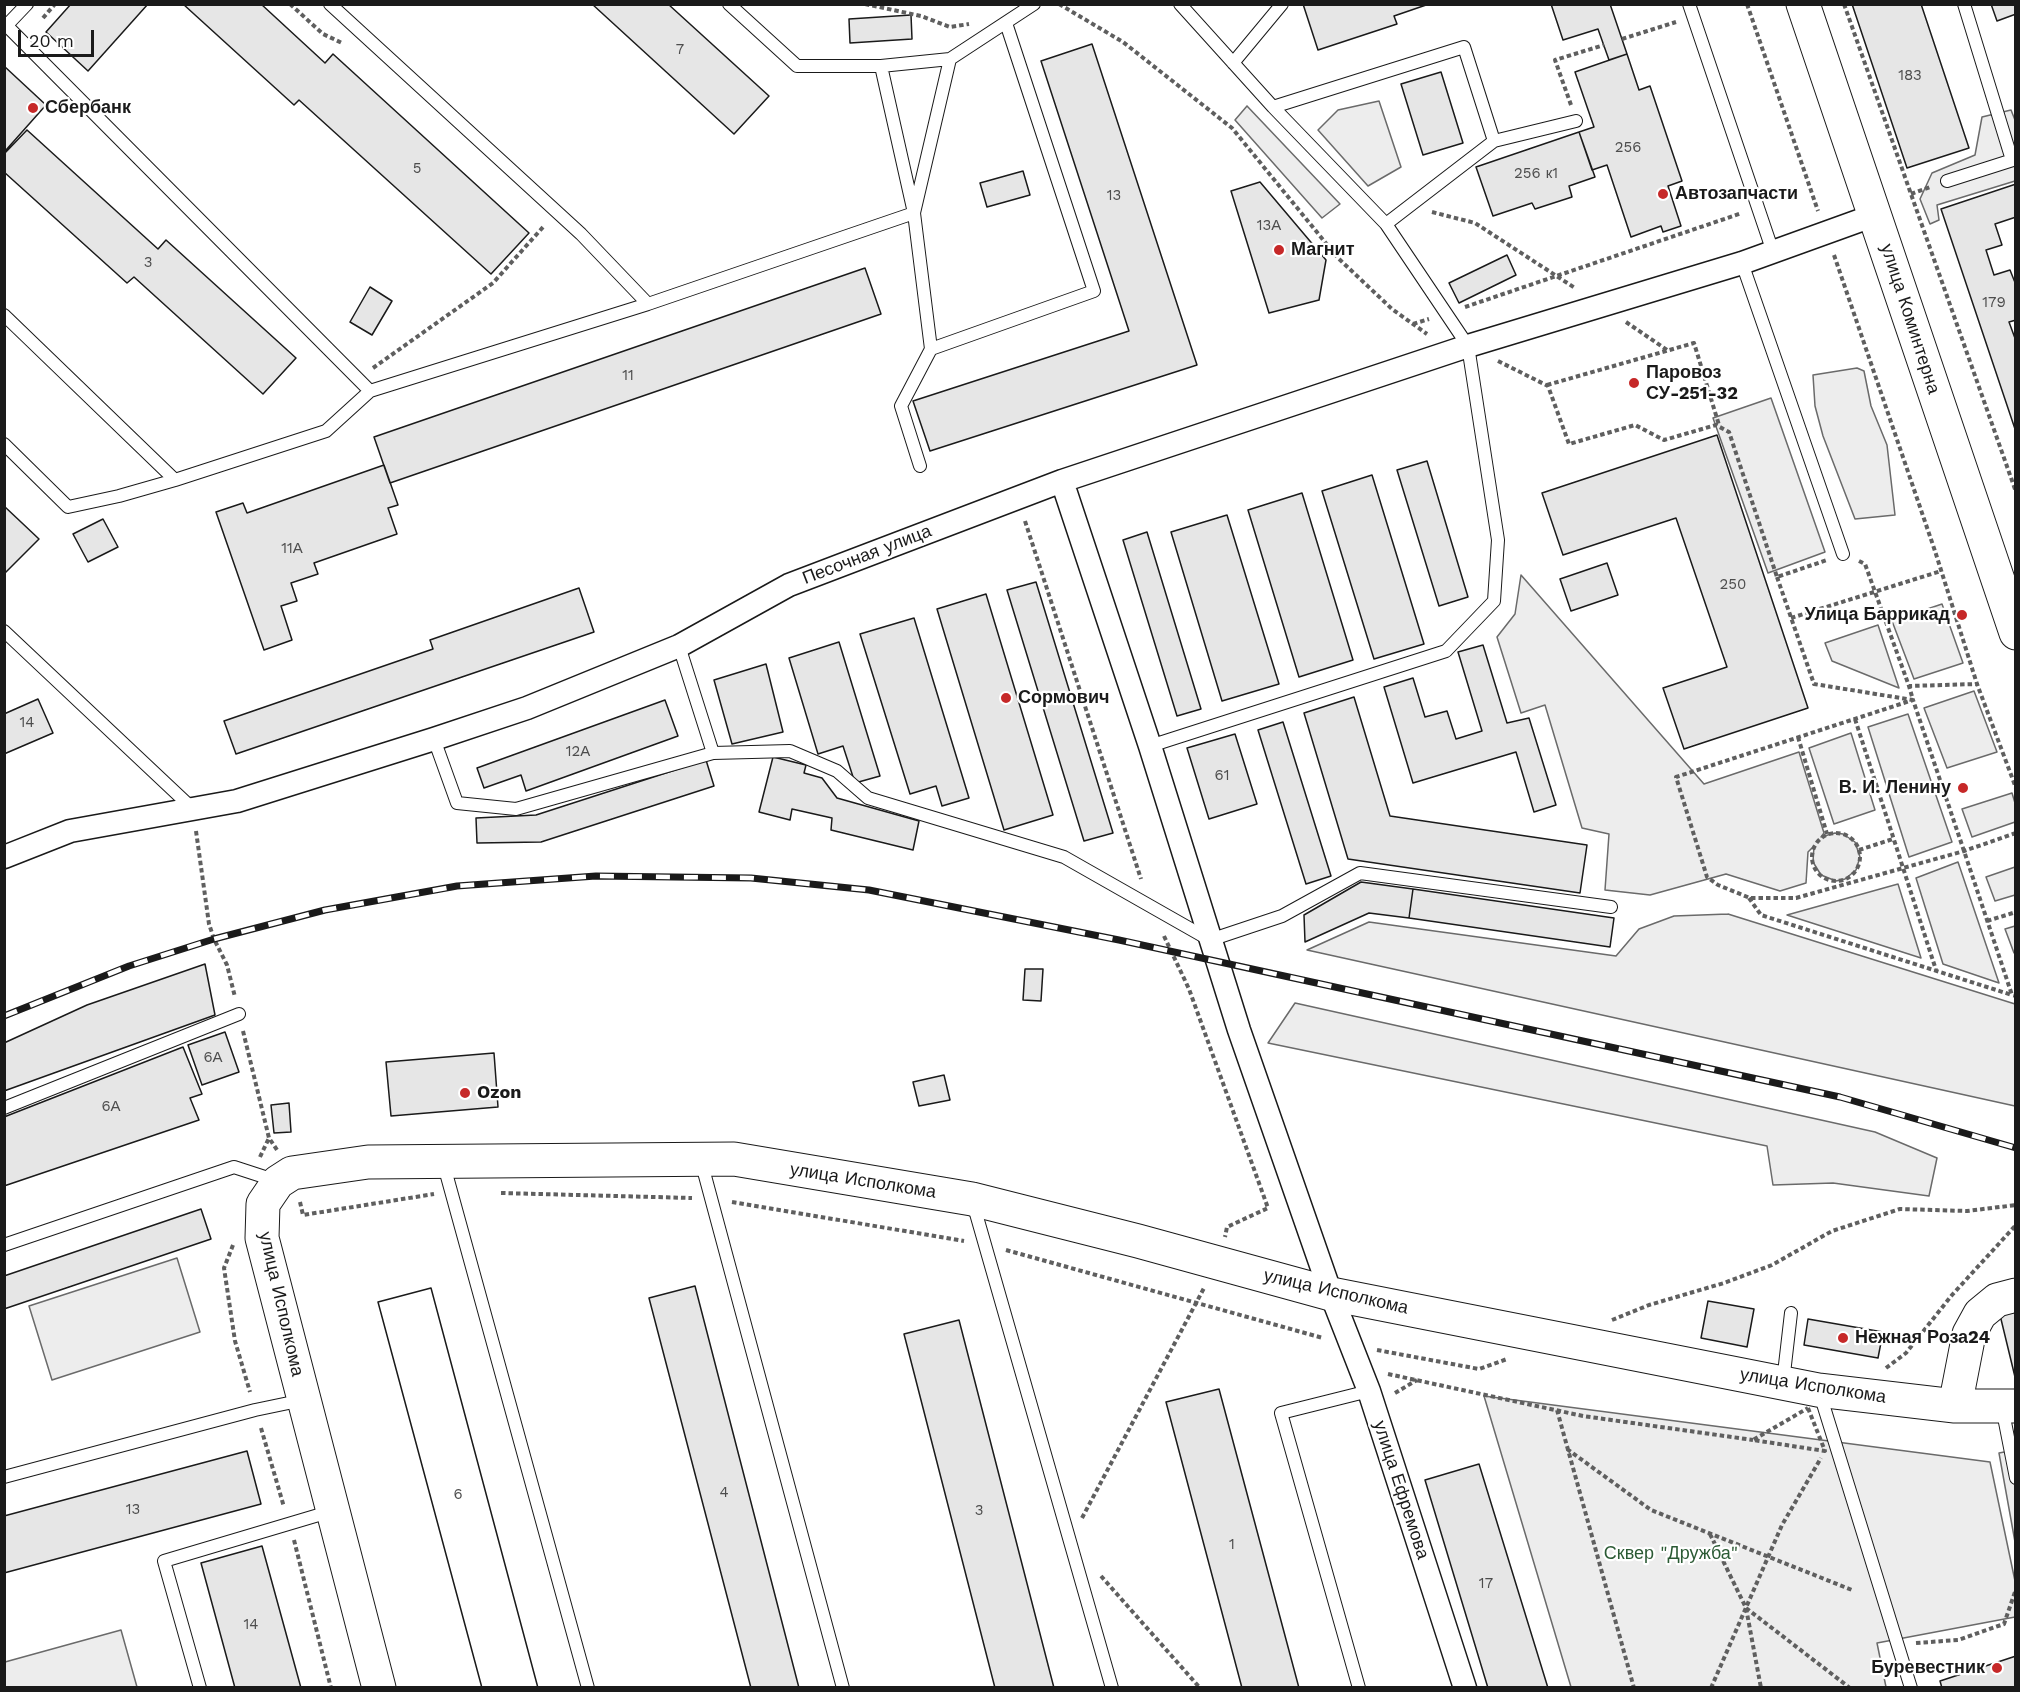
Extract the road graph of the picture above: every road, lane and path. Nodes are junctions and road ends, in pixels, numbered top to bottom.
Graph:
1 (27, 4) edge
2 (290, 4) edge
3 (330, 4) edge
4 (729, 4) edge
5 (865, 4) edge
6 (1034, 4) edge
7 (1059, 4) edge
8 (1180, 4) edge
9 (1282, 4) edge
10 (1689, 4) edge
11 (1747, 4) edge
12 (1803, 4) edge
13 (1844, 4) edge
14 (1964, 4) edge
15 (1677, 22) dead end
16 (974, 23) dead end
17 (1006, 23) junction
18 (6, 24) edge
19 (1622, 39) dead end
20 (1604, 45) dead end
21 (351, 47) dead end
22 (951, 60) junction
23 (1233, 63) junction
24 (881, 66) junction
25 (1274, 107) junction
26 (1576, 121) joint
27 (1494, 141) junction
28 (2014, 160) edge
29 (1947, 181) dead end
30 (1409, 206) junction
31 (914, 213) junction
32 (1742, 213) dead end
33 (1875, 215) junction
34 (545, 224) dead end
35 (1386, 224) junction
36 (1826, 233) junction
37 (1773, 252) junction
38 (1742, 263) junction
39 (1557, 276) junction
40 (648, 304) junction
41 (1602, 305) junction
42 (1446, 314) junction
43 (4, 315) edge
44 (1413, 324) junction
45 (1468, 346) junction
46 (931, 349) junction
47 (1667, 350) junction
48 (358, 379) junction
49 (1546, 386) junction
50 (370, 391) junction
51 (1719, 426) junction
52 (4, 444) edge
53 (920, 466) dead end
54 (175, 480) junction
55 (1062, 481) junction
56 (2016, 492) edge
57 (1017, 498) junction
58 (1843, 554) junction
59 (1941, 571) junction
60 (1777, 577) junction
61 (1875, 592) junction
62 (1791, 618) junction
63 (4, 631) edge
64 (2016, 633) edge
65 (679, 646) junction
66 (1977, 684) junction
67 (1909, 686) junction
68 (1913, 700) junction
69 (1855, 719) junction
70 (1798, 737) junction
71 (434, 740) junction
72 (1150, 746) junction
73 (713, 753) junction
74 (2016, 788) edge
75 (193, 809) junction
76 (2016, 833) edge
77 (1827, 834) junction
78 (1893, 839) junction
79 (1859, 850) junction
80 (1964, 851) junction
81 (4, 857) edge
82 (1903, 868) junction
83 (1845, 881) junction
84 (1748, 897) junction
85 (1150, 906) junction
86 (1611, 907) dead end
87 (2016, 912) edge
88 (1988, 921) junction
89 (1210, 940) junction
90 (1936, 970) junction
91 (1189, 989) dead end
92 (2014, 995) edge
93 (239, 1014) dead end
94 (4, 1108) edge
95 (701, 1160) junction
96 (285, 1177) junction
97 (447, 1177) junction
98 (499, 1193) dead end
99 (712, 1199) junction
100 (972, 1199) junction
101 (2016, 1204) edge
102 (985, 1244) junction
103 (4, 1245) edge
104 (1331, 1294) junction
105 (2016, 1295) edge
106 (1791, 1313) dead end
107 (1606, 1323) dead end
108 (1351, 1346) junction
109 (1511, 1358) dead end
110 (1360, 1369) junction
111 (1783, 1383) junction
112 (1818, 1390) junction
113 (1369, 1391) junction
114 (304, 1399) junction
115 (1955, 1406) junction
116 (2009, 1406) edge
117 (1557, 1410) junction
118 (1753, 1440) junction
119 (1567, 1449) junction
120 (4, 1477) edge
121 (2016, 1478) edge
122 (333, 1511) junction
123 (1710, 1534) junction
124 (1101, 1575) dead end
125 (2016, 1589) edge
126 (1851, 1590) dead end
127 (1746, 1608) junction
128 (1895, 1636) junction
129 (200, 1688) edge
130 (379, 1688) edge
131 (588, 1688) edge
132 (843, 1688) edge
133 (1112, 1688) edge
134 (1200, 1688) edge
135 (1359, 1688) edge
136 (1465, 1688) edge
137 (1634, 1688) edge
138 (1761, 1688) edge
139 (1850, 1688) edge
140 (1911, 1688) edge

1 - 18 lane
2 - 21 path
3 - 40 lane
4 - 24 lane
5 - 16 path
6 - 17 lane
7 - 44 path
8 - 23 lane
9 - 23 lane
10 - 37 lane
11 - 36 path
12 - 33 street, улица Коминтерна
13 - 56 path
14 - 28 lane
15 - 19 path
17 - 22 lane
17 - 46 lane
18 - 48 lane
20 - 26 path
22 - 24 lane
22 - 31 lane
23 - 25 lane
24 - 31 lane
25 - 27 lane
25 - 35 lane
26 - 27 lane
27 - 30 lane
28 - 29 lane
30 - 35 lane
30 - 39 path
31 - 40 lane
31 - 46 lane
32 - 39 path
33 - 36 street, Песочная улица
33 - 64 street, улица Коминтерна
34 - 48 path
35 - 42 lane
36 - 37 street, Песочная улица
36 - 59 path
37 - 38 street, Песочная улица
38 - 41 street, Песочная улица
38 - 58 lane
39 - 41 path
39 - 42 path
40 - 50 lane
41 - 45 street, Песочная улица
41 - 47 path
42 - 44 path
42 - 45 lane
43 - 54 lane
44 - 45 path
45 - 49 path
45 - 55 street, Песочная улица
45 - 72 lane
46 - 53 lane
47 - 49 path
47 - 51 path
48 - 50 lane
49 - 51 path
50 - 54 lane
51 - 60 path
52 - 54 lane
55 - 57 street, Песочная улица
55 - 72 street, улица Ефремова
57 - 65 street, Песочная улица
57 - 85 path
58 - 60 path
58 - 61 path
59 - 61 path
59 - 66 path
60 - 62 path
61 - 62 path
61 - 67 path
62 - 68 path
63 - 75 lane
65 - 71 street, Песочная улица
65 - 73 lane
66 - 67 path
66 - 74 path
67 - 68 path
68 - 69 path
68 - 80 path
69 - 70 path
69 - 78 path
70 - 77 path
70 - 84 path
71 - 73 lane
71 - 75 street, Песочная улица
72 - 89 street, улица Ефремова
73 - 85 lane
75 - 81 street, Песочная улица
76 - 80 path
77 - 79 path
77 - 83 path
78 - 79 path
78 - 82 path
79 - 83 path
80 - 82 path
80 - 88 path
82 - 83 path
82 - 90 path
83 - 84 path
84 - 90 path
85 - 89 lane
85 - 91 path
86 - 89 lane
87 - 88 path
88 - 92 path
89 - 104 street, улица Ефремова
90 - 92 path
93 - 94 lane
95 - 97 street, улица Исполкома
95 - 99 lane
95 - 100 street, улица Исполкома
96 - 97 street, улица Исполкома
96 - 97 path
96 - 103 lane
96 - 114 street, улица Исполкома
97 - 131 lane
98 - 99 path
99 - 102 path
99 - 132 lane
100 - 102 lane
100 - 104 street, улица Исполкома
101 - 107 path
102 - 108 path
102 - 133 lane
104 - 108 street, улица Ефремова
104 - 111 street, улица Исполкома
105 - 115 street
106 - 111 lane
108 - 109 path
108 - 110 street, улица Ефремова
110 - 113 street, улица Ефремова
110 - 117 path
111 - 112 street, улица Исполкома
112 - 115 street, улица Исполкома
112 - 128 lane
113 - 135 lane
113 - 136 street, улица Ефремова
114 - 120 lane
114 - 122 street, улица Исполкома
115 - 116 street, улица Исполкома
116 - 121 lane
117 - 118 path
117 - 119 path
118 - 118 path
119 - 123 path
119 - 137 path
122 - 129 lane
122 - 130 street, улица Исполкома
123 - 126 path
123 - 127 path
124 - 134 path
125 - 128 path
127 - 138 path
127 - 139 path
128 - 140 lane

